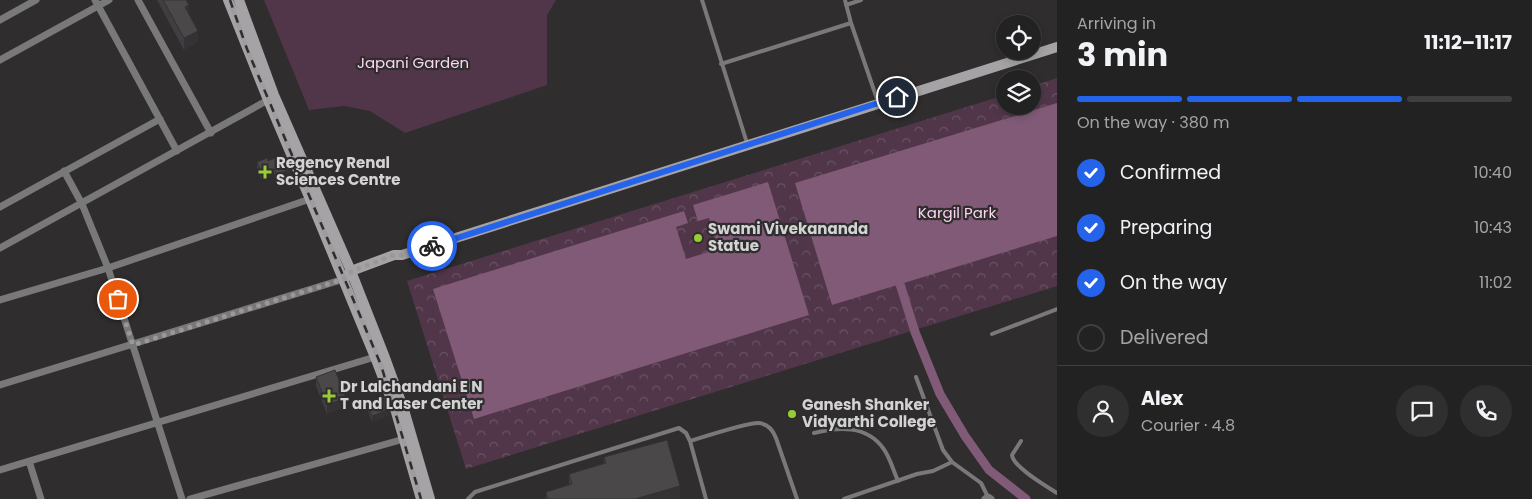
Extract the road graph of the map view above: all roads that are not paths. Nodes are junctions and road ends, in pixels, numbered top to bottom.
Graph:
1 (36, 0) edge
2 (109, 0) edge
3 (138, 0) edge
4 (228, 0) edge
5 (239, 0) edge
6 (702, 0) edge
7 (861, 0) edge
8 (846, 2) edge
9 (97, 3) edge
10 (0, 20) edge
11 (851, 23) junction
12 (1057, 47) edge
13 (0, 60) edge
14 (721, 64) junction
15 (268, 100) junction
16 (879, 103) junction
17 (160, 119) junction
18 (211, 133) junction
19 (748, 146) junction
20 (177, 151) junction
21 (64, 171) junction
22 (310, 199) junction
23 (82, 204) junction
24 (0, 207) edge
25 (0, 248) edge
26 (108, 268) junction
27 (350, 276) junction
28 (0, 300) edge
29 (1057, 309) edge
30 (992, 334) dead end
31 (133, 345) junction
32 (375, 357) junction
33 (916, 377) dead end
34 (0, 385) edge
35 (158, 423) junction
36 (814, 433) dead end
37 (404, 439) junction
38 (690, 441) junction
39 (1021, 441) dead end
40 (29, 461) junction
41 (952, 462) junction
42 (0, 470) edge
43 (898, 481) junction
44 (1057, 493) edge
45 (988, 498) edge
46 (41, 499) edge
47 (182, 499) edge
48 (190, 499) edge
49 (421, 499) edge
50 (430, 499) edge
51 (468, 499) edge
52 (706, 499) edge
53 (797, 499) edge
54 (844, 499) edge

1 - 10 street
2 - 9 street
3 - 18 street
4 - 15 main road
5 - 27 main road
6 - 14 lane
7 - 8 lane
8 - 11 lane
9 - 13 street
9 - 17 street
11 - 14 lane
11 - 16 lane
12 - 16 main road
14 - 19 lane
15 - 18 street
15 - 22 main road
16 - 19 main road
17 - 20 street
17 - 21 street
18 - 20 street
19 - 27 main road
20 - 23 street
21 - 23 street
21 - 24 street
22 - 26 street
22 - 27 main road
23 - 25 street
23 - 26 street
26 - 28 street
26 - 31 street
27 - 31 street
27 - 32 main road
27 - 50 main road
29 - 30 lane
31 - 34 street
31 - 35 street
32 - 35 street
32 - 37 main road
33 - 41 lane
35 - 40 street
35 - 47 street
36 - 43 lane
37 - 48 street
37 - 49 main road
38 - 51 lane
38 - 52 lane
38 - 53 lane
39 - 44 lane
40 - 42 street
40 - 46 street
41 - 43 lane
41 - 45 lane
43 - 54 lane

